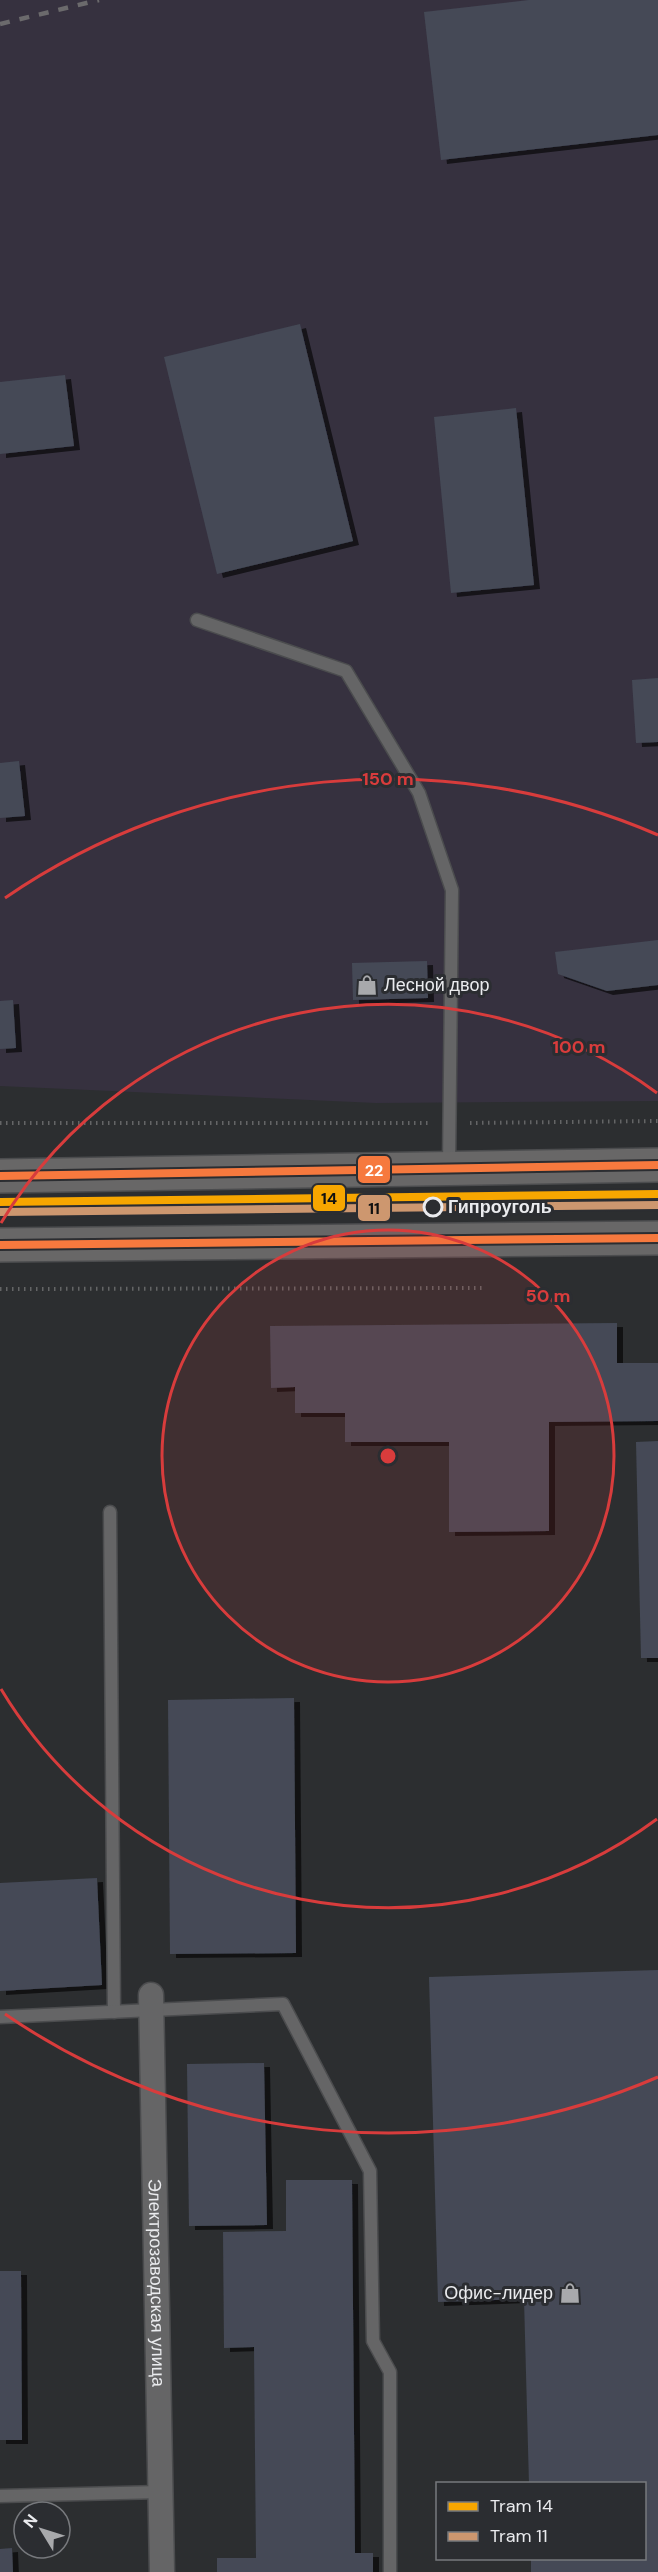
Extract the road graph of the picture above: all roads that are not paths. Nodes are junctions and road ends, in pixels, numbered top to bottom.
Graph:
1 (197, 620) dead end
2 (658, 1165) edge
3 (449, 1167) junction
4 (0, 1176) edge
5 (658, 1238) edge
6 (0, 1245) edge
7 (110, 1512) dead end
8 (152, 2003) junction
9 (114, 2012) junction
10 (0, 2017) edge
11 (160, 2492) junction
12 (0, 2496) edge
13 (162, 2572) edge
14 (390, 2572) edge

1 - 3 lane
2 - 3 main road
3 - 4 main road
5 - 6 main road
7 - 9 lane
8 - 9 lane
8 - 11 street, Электрозаводская улица
8 - 14 lane
9 - 10 lane
11 - 12 lane
11 - 13 street, Электрозаводская улица

